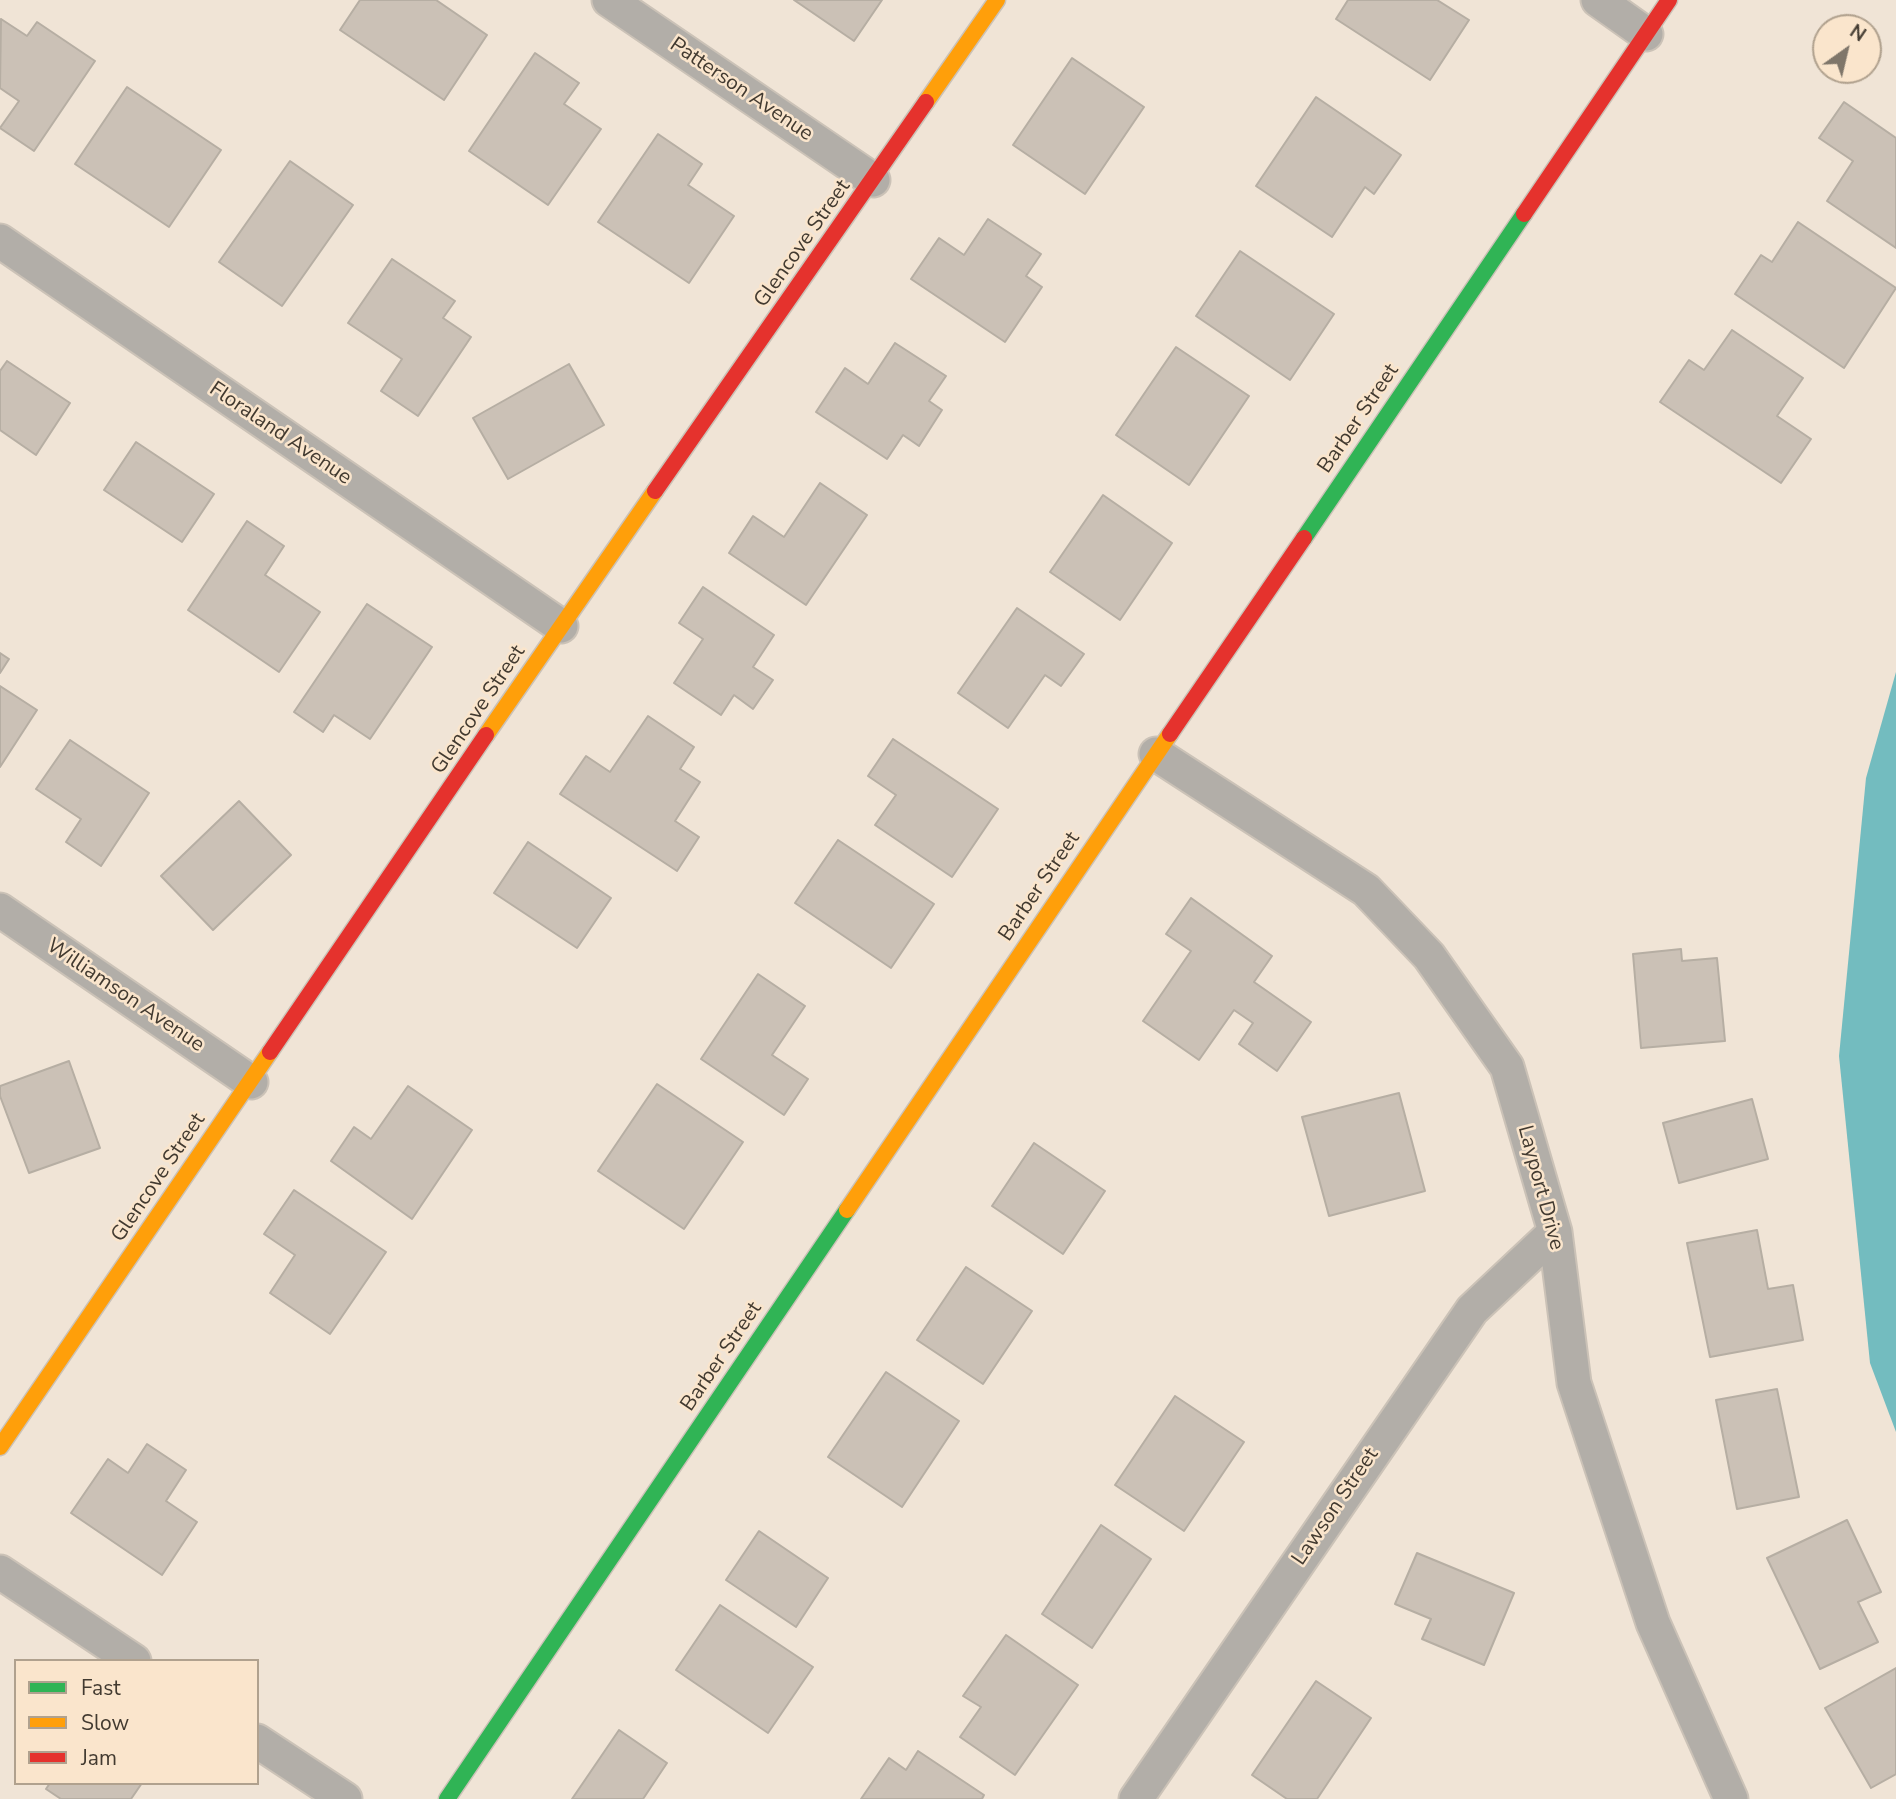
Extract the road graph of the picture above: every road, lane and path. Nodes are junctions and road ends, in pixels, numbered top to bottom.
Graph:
1 (609, 0) edge
2 (997, 0) edge
3 (1598, 0) edge
4 (1669, 0) edge
5 (1646, 34) junction
6 (873, 180) junction
7 (0, 242) edge
8 (561, 626) junction
9 (1156, 754) junction
10 (0, 910) edge
11 (251, 1082) junction
12 (1555, 1232) junction
13 (0, 1447) edge
14 (0, 1572) edge
15 (131, 1659) edge
16 (259, 1742) edge
17 (345, 1799) edge
18 (446, 1799) edge
19 (1136, 1799) edge
20 (1731, 1799) edge

1 - 6 street, Patterson Avenue
2 - 6 street, Glencove Street
3 - 5 street
4 - 5 street, Barber Street
5 - 9 street, Barber Street
6 - 8 street, Glencove Street
7 - 8 street, Floraland Avenue
8 - 11 street, Glencove Street
9 - 12 street, Layport Drive
9 - 18 street, Barber Street
10 - 11 street, Williamson Avenue
11 - 13 street, Glencove Street
12 - 19 street, Lawson Street
12 - 20 street, Layport Drive
14 - 15 street
16 - 17 street

